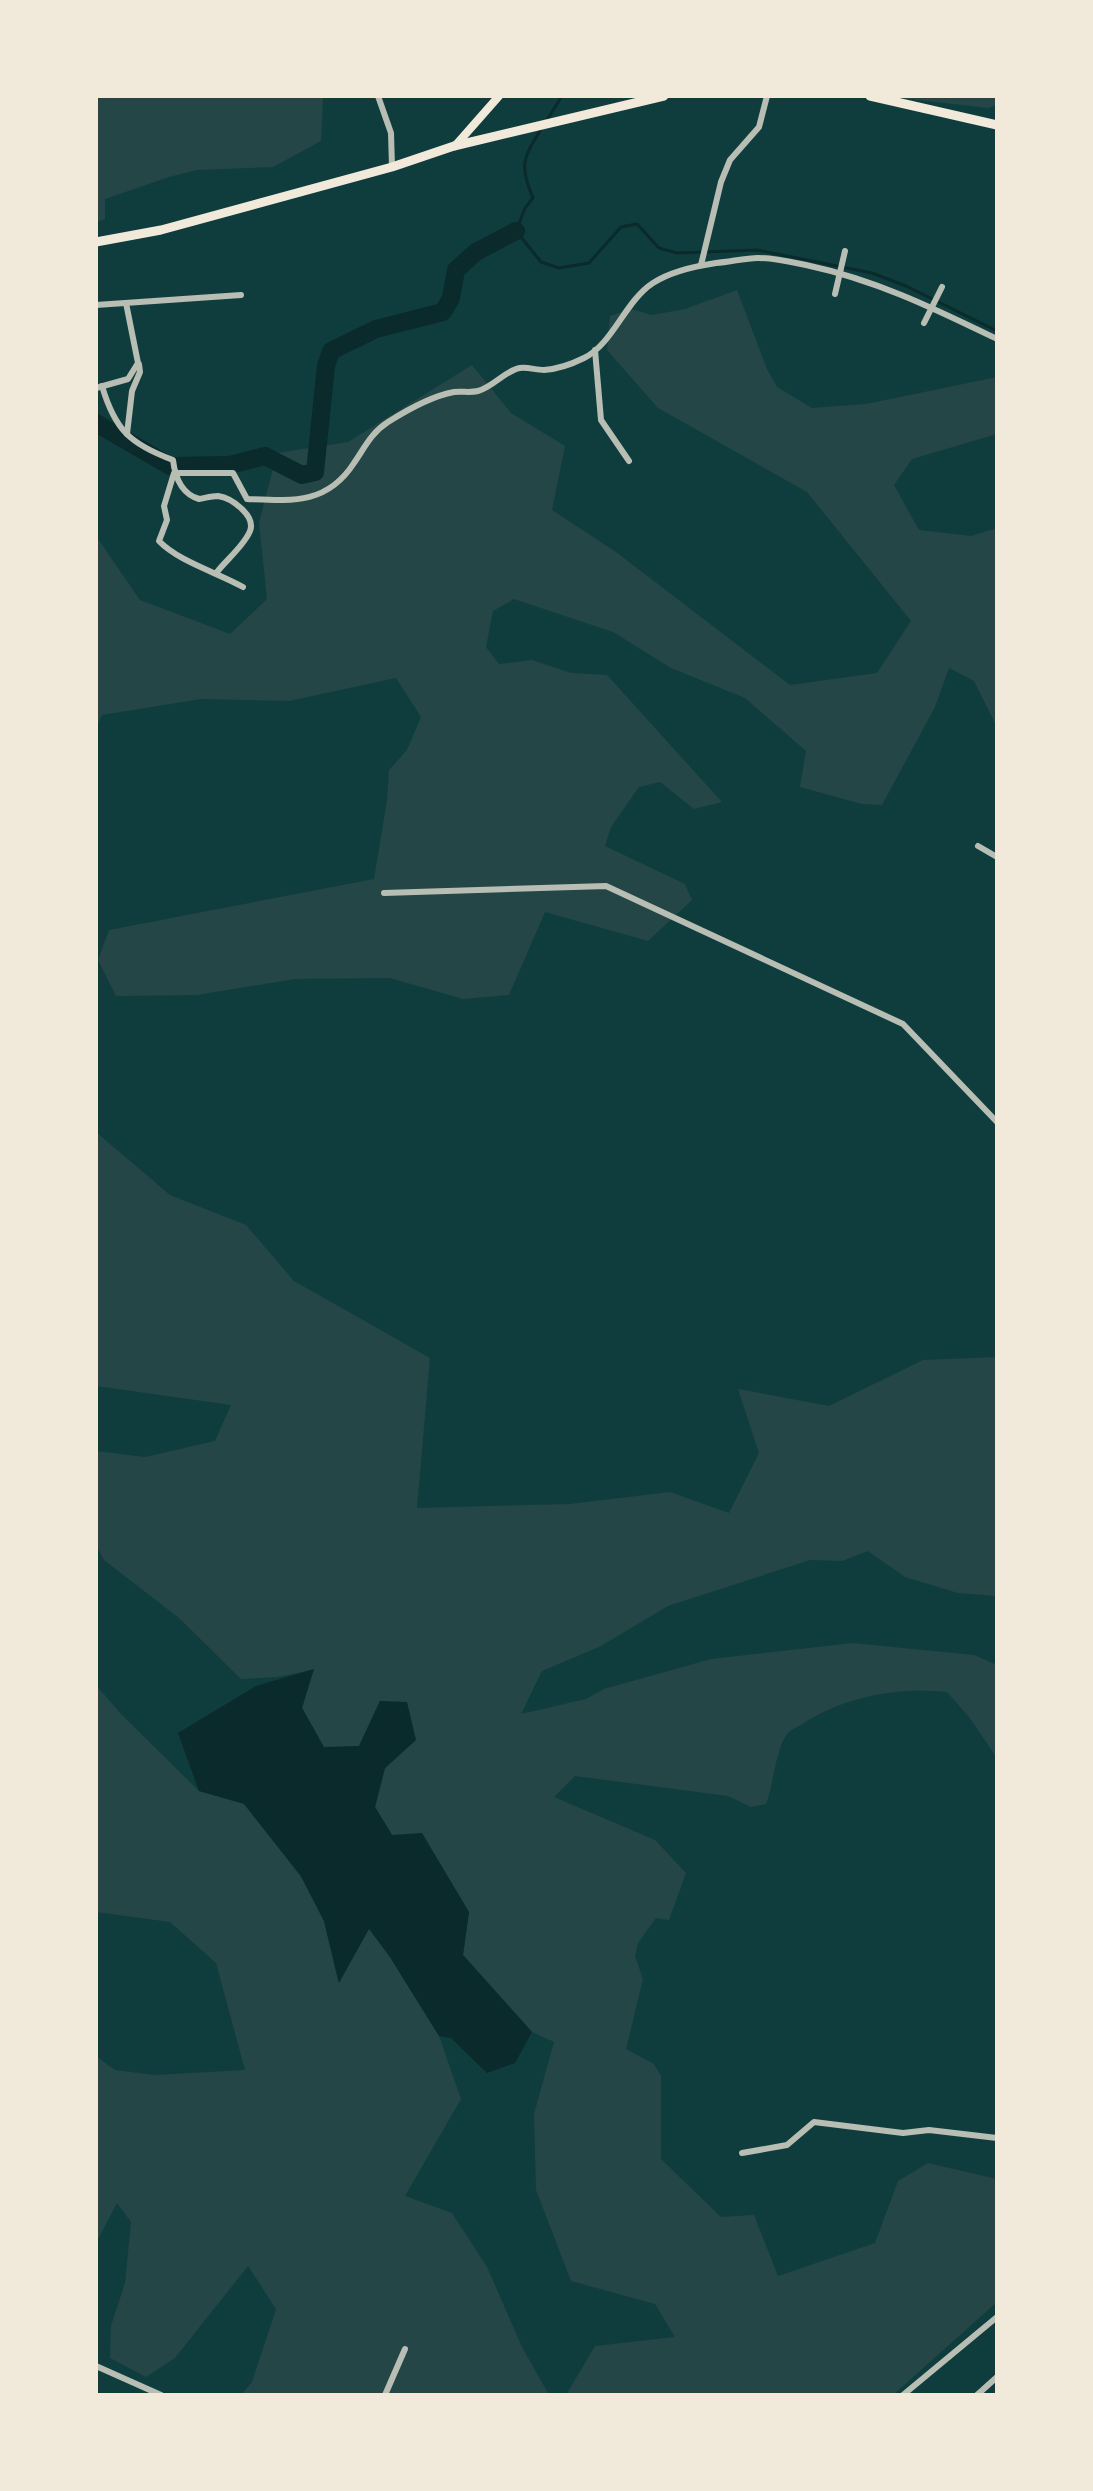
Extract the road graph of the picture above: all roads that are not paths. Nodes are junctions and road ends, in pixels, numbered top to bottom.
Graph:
1 (378, 96) edge
2 (499, 96) edge
3 (664, 96) edge
4 (767, 96) edge
5 (870, 96) edge
6 (997, 125) edge
7 (454, 146) junction
8 (392, 167) junction
9 (96, 242) edge
10 (845, 251) dead end
11 (701, 265) junction
12 (942, 287) dead end
13 (835, 294) dead end
14 (241, 295) dead end
15 (126, 303) junction
16 (97, 304) edge
17 (924, 323) dead end
18 (997, 339) edge
19 (595, 350) junction
20 (138, 363) junction
21 (99, 387) edge
22 (127, 434) junction
23 (629, 461) dead end
24 (174, 473) junction
25 (217, 572) junction
26 (243, 587) dead end
27 (978, 846) dead end
28 (997, 857) edge
29 (384, 893) dead end
30 (997, 1122) edge
31 (997, 2138) edge
32 (742, 2153) dead end
33 (997, 2317) edge
34 (405, 2349) dead end
35 (96, 2366) edge
36 (997, 2377) edge
37 (161, 2395) edge
38 (385, 2395) edge
39 (903, 2395) edge
40 (977, 2395) edge

1 - 8 street
2 - 7 main road
3 - 7 main road
4 - 11 street
5 - 6 main road
7 - 8 main road
8 - 9 main road
10 - 13 street
11 - 18 street
11 - 19 street
12 - 17 street
14 - 15 street
15 - 16 street
15 - 20 street
19 - 23 street
19 - 24 street
20 - 21 street
20 - 22 street
21 - 22 street
22 - 24 street
24 - 25 street
24 - 25 street
25 - 26 street
27 - 28 street
29 - 30 street
31 - 32 street
33 - 39 street
34 - 38 street
35 - 37 street
36 - 40 street

